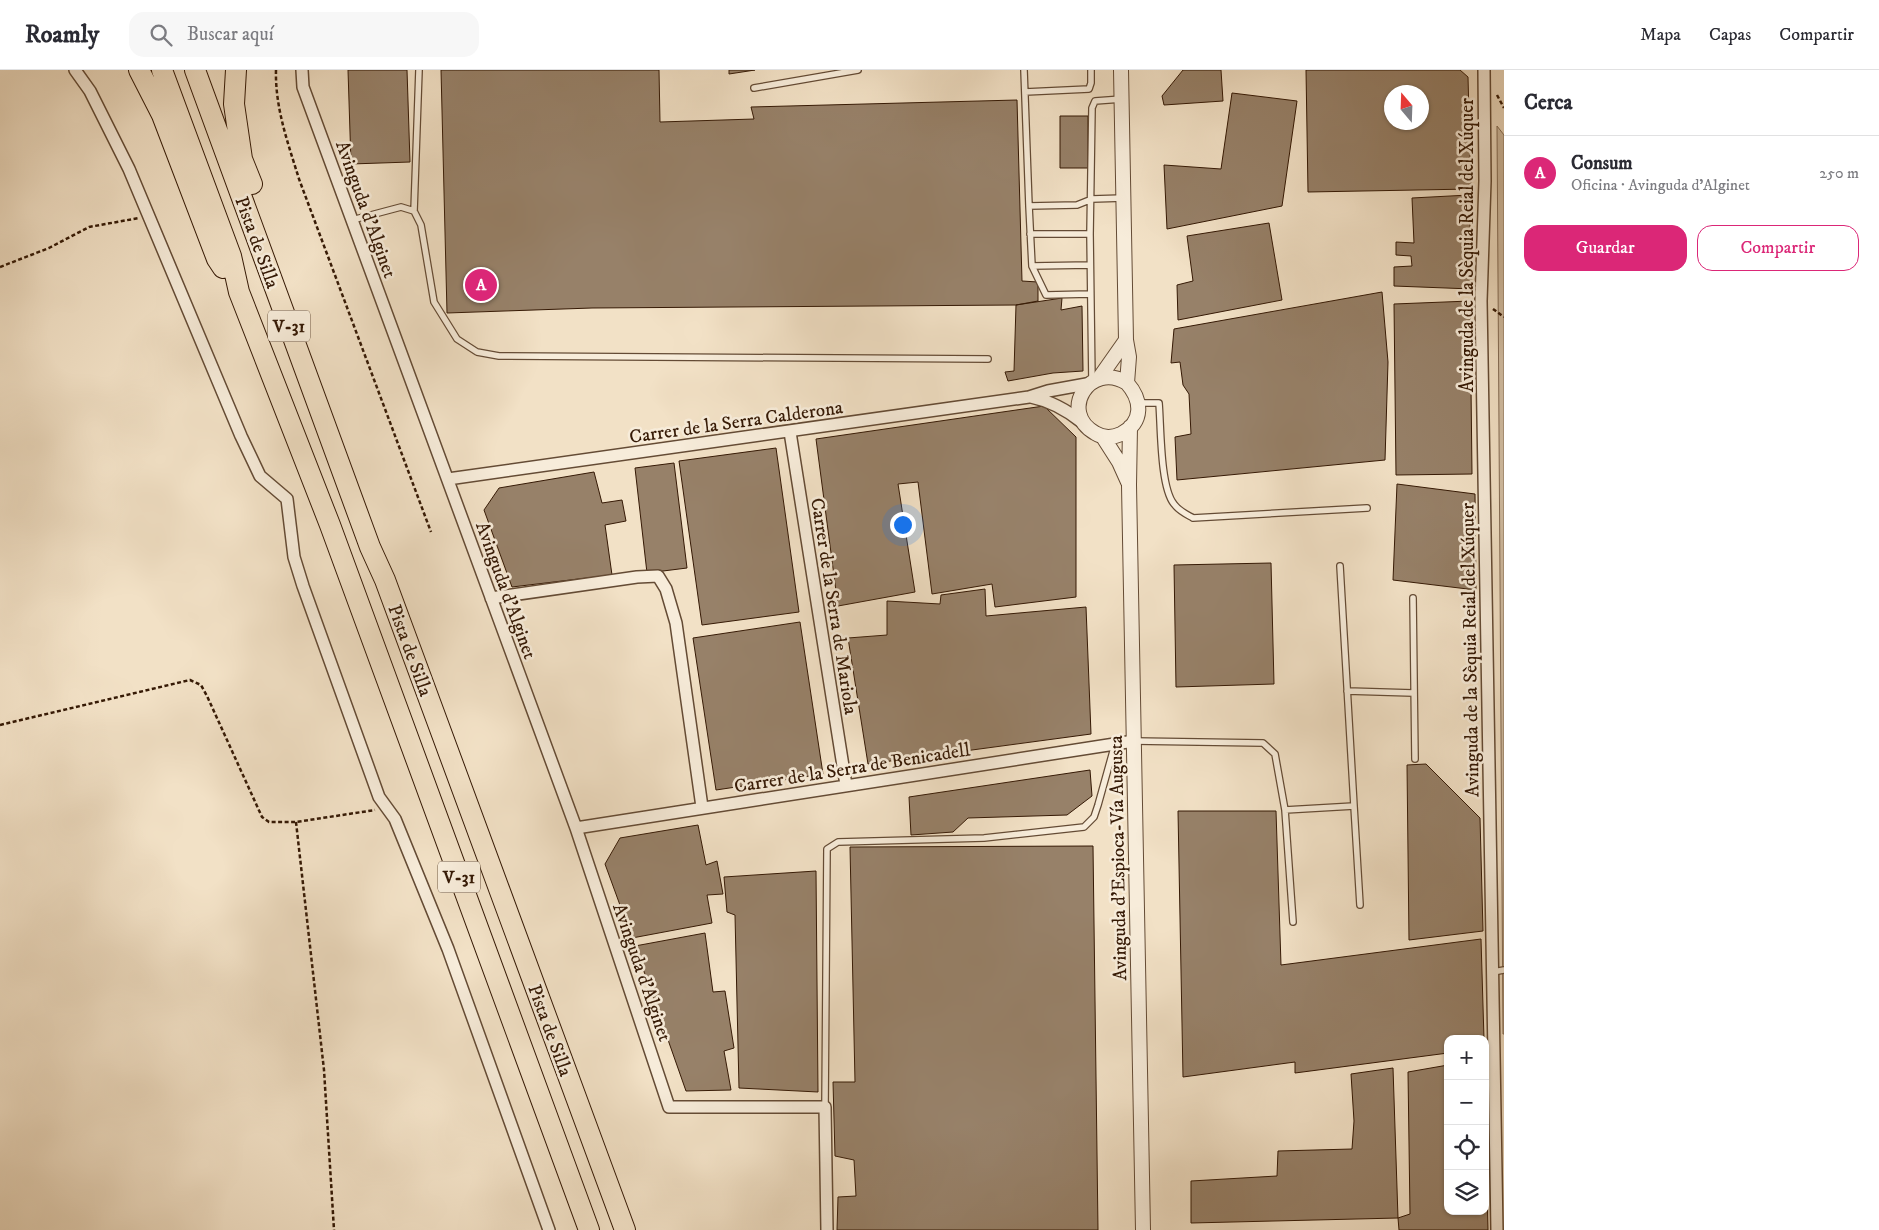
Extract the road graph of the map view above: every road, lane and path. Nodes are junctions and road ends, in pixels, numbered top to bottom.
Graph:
1 (75, 70) edge
2 (139, 70) edge
3 (162, 70) edge
4 (195, 70) edge
5 (236, 70) edge
6 (276, 70) edge
7 (302, 70) edge
8 (420, 70) edge
9 (858, 70) edge
10 (1024, 70) edge
11 (1091, 70) edge
12 (1121, 70) edge
13 (1484, 70) edge
14 (754, 88) dead end
15 (1025, 92) junction
16 (1122, 99) junction
17 (1124, 198) junction
18 (1092, 199) junction
19 (1028, 206) junction
20 (414, 211) junction
21 (148, 217) junction
22 (352, 220) junction
23 (1030, 234) junction
24 (1090, 234) junction
25 (1090, 265) junction
26 (1032, 266) junction
27 (0, 267) edge
28 (239, 292) junction
29 (1090, 294) junction
30 (1126, 340) junction
31 (988, 358) dead end
32 (1096, 380) junction
33 (1127, 383) junction
34 (1029, 397) junction
35 (1139, 403) junction
36 (1083, 423) junction
37 (1130, 427) junction
38 (790, 432) junction
39 (1103, 437) junction
40 (448, 479) junction
41 (1129, 485) junction
42 (1367, 508) dead end
43 (431, 532) dead end
44 (1340, 566) dead end
45 (385, 580) junction
46 (491, 598) junction
47 (1413, 598) dead end
48 (1347, 691) junction
49 (1414, 693) junction
50 (0, 725) edge
51 (1134, 741) junction
52 (1115, 744) junction
53 (1415, 759) dead end
54 (846, 785) junction
55 (1354, 806) junction
56 (702, 807) junction
57 (386, 808) junction
58 (1285, 810) junction
59 (296, 822) junction
60 (576, 828) junction
61 (1360, 905) dead end
62 (1293, 922) dead end
63 (1498, 971) edge
64 (1499, 1046) edge
65 (825, 1107) junction
66 (334, 1230) edge
67 (549, 1230) edge
68 (589, 1230) edge
69 (625, 1230) edge
70 (827, 1230) edge
71 (1143, 1230) edge
72 (1497, 1230) edge

1 - 21 street
2 - 28 highway
3 - 28 highway, Pista de Silla / V-31
4 - 45 highway, Pista de Silla / V-31
5 - 45 highway
6 - 43 path
7 - 22 street, Avinguda d'Alginet
8 - 20 lane
9 - 14 lane
10 - 15 lane
11 - 15 lane
12 - 16 street
13 - 63 street, Avinguda de la Sèquia Reial del Xúquer
15 - 19 lane
16 - 17 street
16 - 18 lane
17 - 18 lane
17 - 30 street
18 - 19 lane
18 - 24 lane
19 - 23 lane
20 - 22 lane
20 - 31 lane
21 - 27 path
21 - 57 street
22 - 40 street, Avinguda d'Alginet
23 - 24 lane
23 - 26 lane
24 - 25 lane
25 - 26 lane
25 - 29 lane
26 - 29 lane
28 - 68 highway, Pista de Silla / V-31
29 - 32 lane
30 - 32 street
30 - 33 street
32 - 33 street
32 - 34 street, Carrer de la Serra Calderona
32 - 36 street
33 - 35 street
34 - 36 street, Carrer de la Serra Calderona
34 - 38 street, Carrer de la Serra Calderona
35 - 37 street
35 - 42 lane
36 - 39 street
37 - 39 street
37 - 41 street, Avinguda d'Espioca-Vía Augusta
38 - 40 street, Carrer de la Serra Calderona
38 - 54 street, Carrer de la Serra de Mariola
39 - 41 street
40 - 46 street, Avinguda d'Alginet
41 - 51 street, Avinguda d'Espioca-Vía Augusta
44 - 48 lane
45 - 69 highway, Pista de Silla / V-31
46 - 56 street
46 - 60 street, Avinguda d'Alginet
47 - 49 lane
48 - 49 lane
48 - 55 lane
49 - 53 lane
50 - 59 path
51 - 52 street, Carrer de la Serra de Benicadell
51 - 58 lane
51 - 71 street, Avinguda d'Espioca-Vía Augusta
52 - 54 street, Carrer de la Serra de Benicadell
52 - 65 lane
54 - 56 street, Carrer de la Serra de Benicadell
55 - 58 lane
55 - 61 lane
56 - 60 street, Carrer de la Serra de Benicadell
57 - 59 path
57 - 67 street
58 - 62 lane
59 - 66 path
60 - 65 street, Avinguda d'Alginet
63 - 64 street, Avinguda de la Sèquia Reial del Xúquer
64 - 72 street, Avinguda de la Sèquia Reial del Xúquer
65 - 70 street

